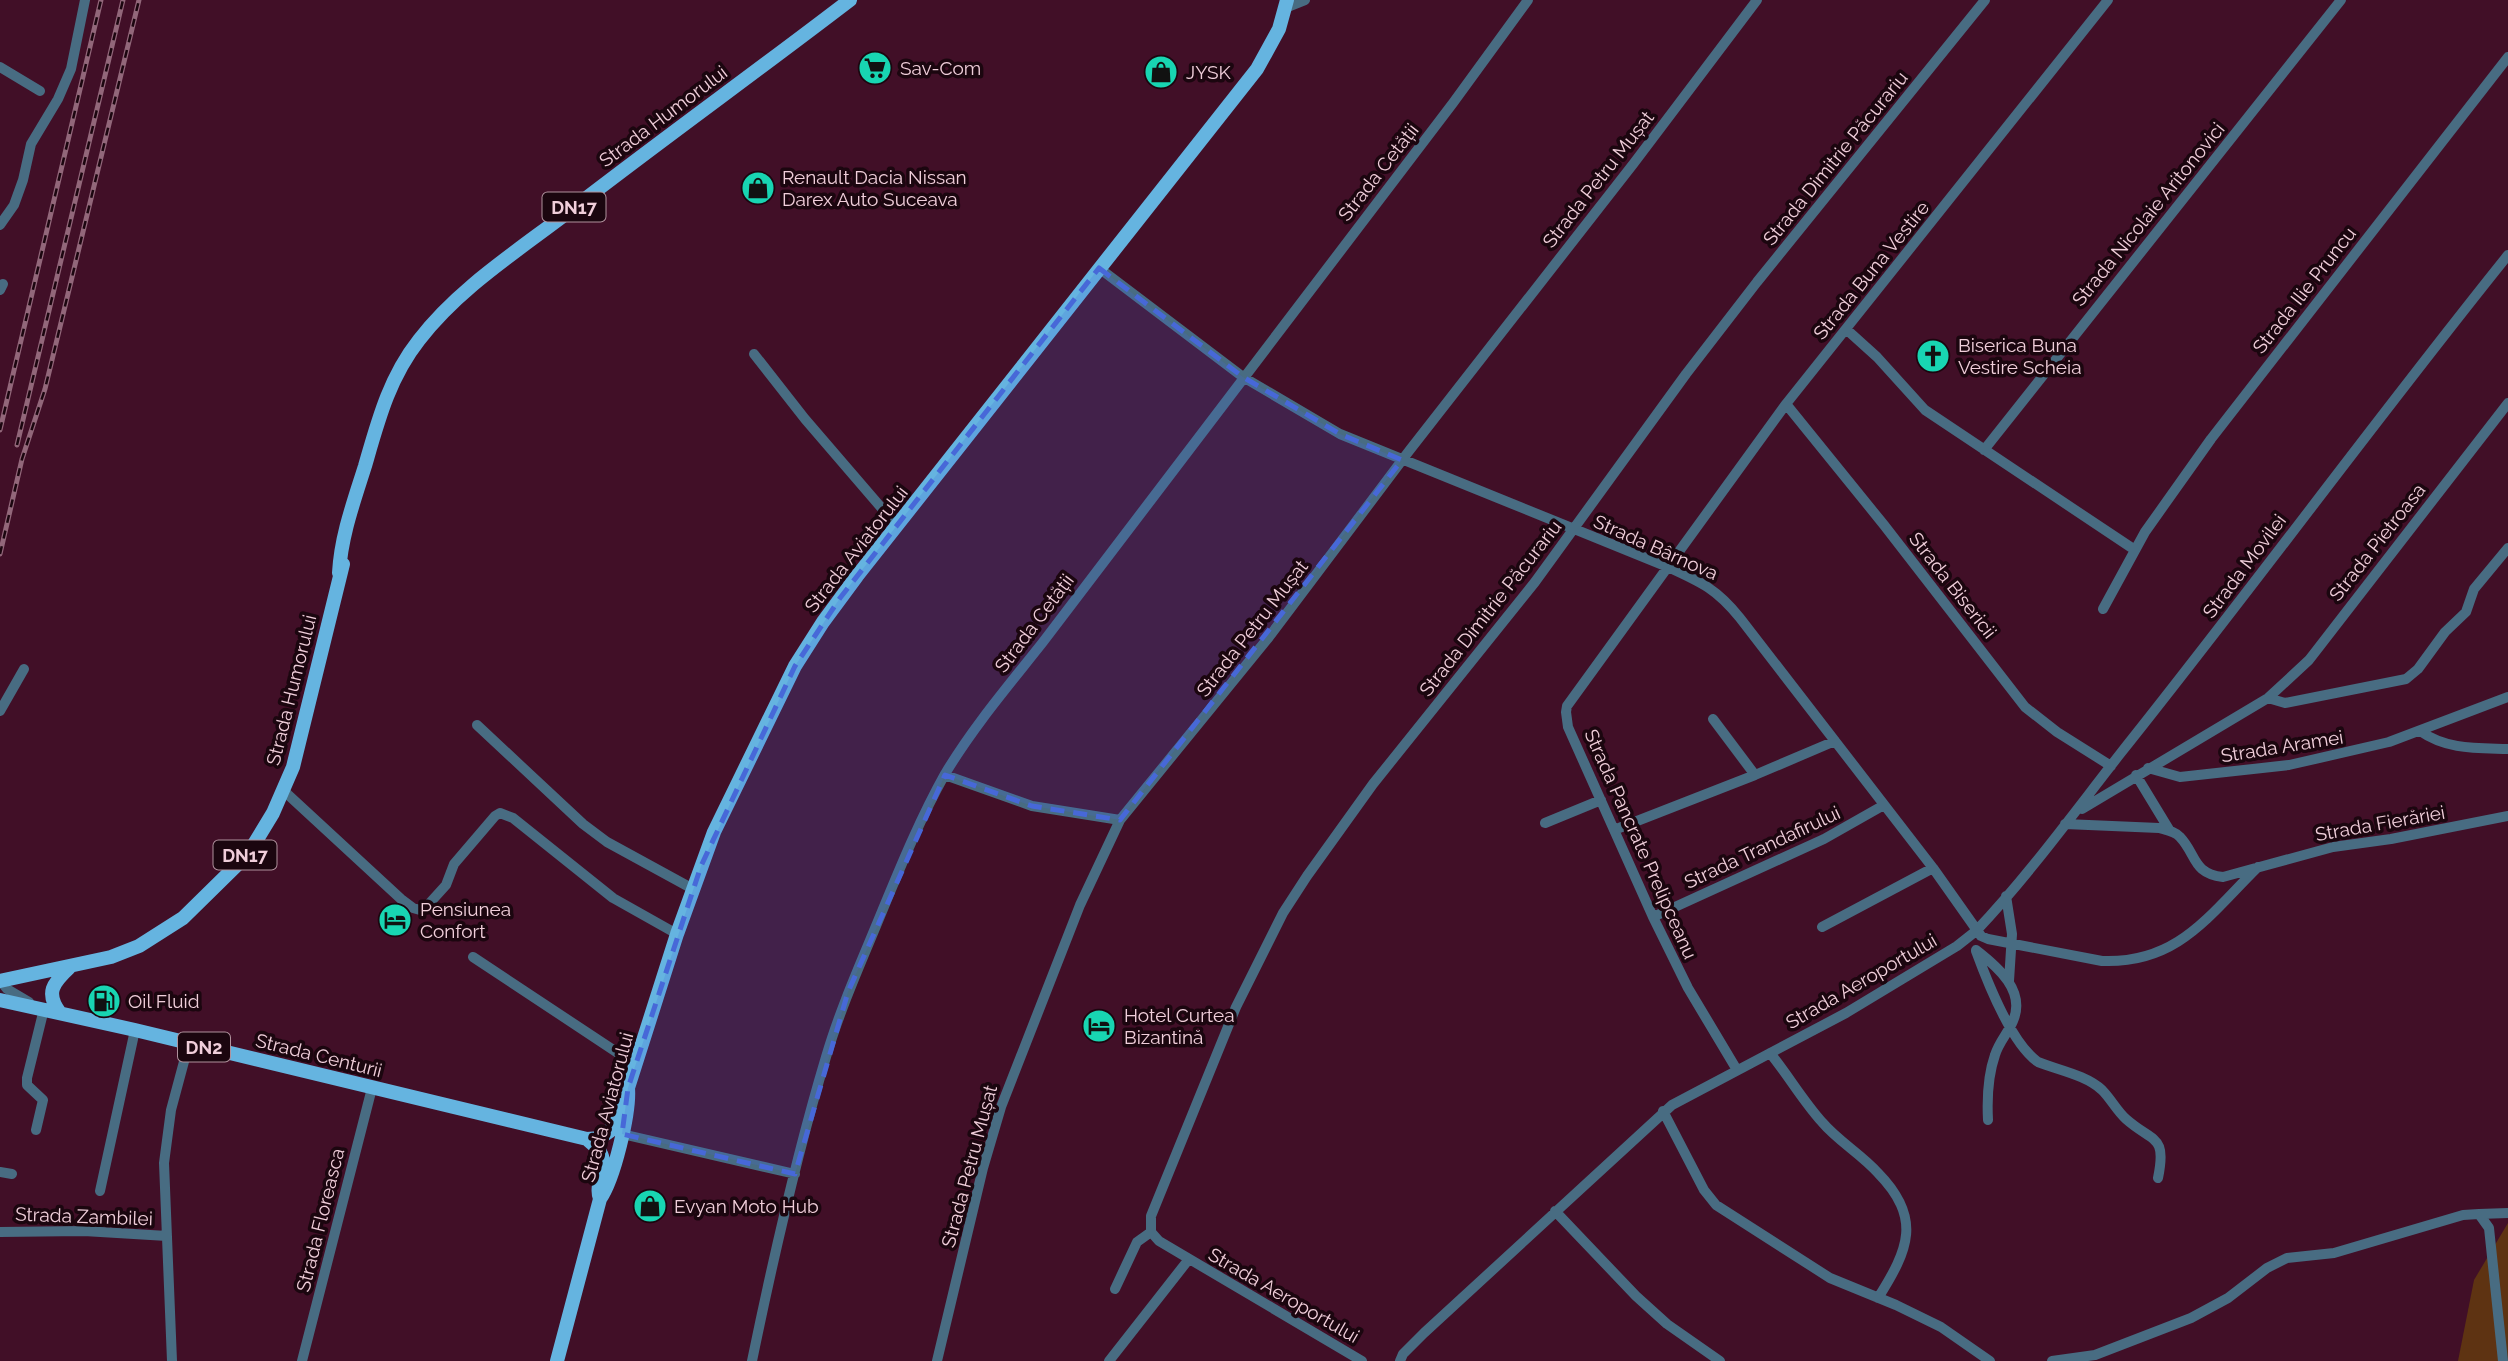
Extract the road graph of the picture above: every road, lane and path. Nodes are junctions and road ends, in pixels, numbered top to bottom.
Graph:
1 (85, 0) edge
2 (850, 0) edge
3 (1305, 0) edge
4 (1528, 0) edge
5 (1757, 0) edge
6 (1985, 0) edge
7 (2108, 0) edge
8 (2341, 0) edge
9 (1286, 4) edge
10 (2508, 57) edge
11 (0, 67) edge
12 (40, 91) dead end
13 (0, 225) edge
14 (2508, 255) edge
15 (1098, 268) junction
16 (1846, 328) junction
17 (754, 354) dead end
18 (1243, 377) junction
19 (2508, 403) edge
20 (1786, 404) junction
21 (1984, 450) junction
22 (1402, 460) junction
23 (897, 526) junction
24 (1574, 529) junction
25 (2508, 548) edge
26 (2135, 550) junction
27 (1668, 567) junction
28 (2103, 610) dead end
29 (24, 669) dead end
30 (2508, 696) edge
31 (2268, 698) junction
32 (0, 711) edge
33 (1713, 719) dead end
34 (477, 725) dead end
35 (2420, 731) junction
36 (1835, 741) junction
37 (2508, 749) edge
38 (2111, 766) junction
39 (2148, 768) junction
40 (945, 775) junction
41 (1755, 775) junction
42 (2136, 775) junction
43 (284, 791) junction
44 (1601, 800) junction
45 (1884, 805) junction
46 (2075, 813) junction
47 (2508, 816) edge
48 (1120, 820) junction
49 (1545, 824) dead end
50 (2065, 824) junction
51 (1614, 830) junction
52 (2171, 831) junction
53 (2258, 867) junction
54 (1933, 868) junction
55 (693, 888) junction
56 (2006, 896) junction
57 (1653, 917) junction
58 (1822, 927) dead end
59 (677, 934) junction
60 (1972, 935) junction
61 (2012, 943) junction
62 (1976, 951) junction
63 (473, 957) dead end
64 (69, 968) junction
65 (0, 980) edge
66 (2009, 981) junction
67 (0, 1000) edge
68 (40, 1008) junction
69 (60, 1013) junction
70 (2011, 1026) junction
71 (135, 1030) junction
72 (189, 1043) junction
73 (1770, 1053) junction
74 (636, 1065) junction
75 (1737, 1070) junction
76 (372, 1088) junction
77 (628, 1088) junction
78 (1663, 1111) junction
79 (1988, 1120) dead end
80 (36, 1130) dead end
81 (622, 1133) junction
82 (587, 1139) junction
83 (0, 1172) edge
84 (12, 1174) dead end
85 (795, 1174) junction
86 (2158, 1178) dead end
87 (100, 1191) dead end
88 (600, 1199) junction
89 (1555, 1211) junction
90 (2508, 1213) edge
91 (2479, 1214) junction
92 (0, 1232) edge
93 (1151, 1232) junction
94 (167, 1236) junction
95 (1189, 1259) junction
96 (1115, 1289) dead end
97 (1878, 1298) junction
98 (172, 1361) edge
99 (302, 1361) edge
100 (557, 1361) edge
101 (752, 1361) edge
102 (937, 1361) edge
103 (1109, 1361) edge
104 (1362, 1361) edge
105 (1400, 1361) edge
106 (1720, 1361) edge
107 (1990, 1361) edge
108 (2052, 1361) edge
109 (2503, 1361) edge

1 - 13 street
2 - 43 main road, Strada Humorului / DN17
3 - 9 street
4 - 18 street, Strada Cetății
5 - 22 street, Strada Petru Mușat
6 - 24 street, Strada Dimitrie Păcurariu
7 - 16 street, Strada Buna Vestire
8 - 21 street, Strada Nicolaie Aritonovici
9 - 15 main road, Strada Aviatorului
10 - 26 street, Strada Ilie Pruncu
11 - 12 street
14 - 38 street, Strada Movilei
15 - 18 street, Strada Bârnova
15 - 23 main road, Strada Aviatorului
16 - 20 street, Strada Buna Vestire
16 - 21 street
17 - 23 street
18 - 22 street, Strada Bârnova
18 - 40 street, Strada Cetății
19 - 31 street, Strada Pietroasa
20 - 27 street, Strada Buna Vestire
20 - 38 street, Strada Bisericii
21 - 26 street
22 - 24 street, Strada Bârnova
22 - 48 street, Strada Petru Mușat
23 - 55 main road, Strada Aviatorului
24 - 27 street, Strada Bârnova
24 - 93 street, Strada Dimitrie Păcurariu
25 - 31 street
26 - 28 street, Strada Ilie Pruncu
27 - 36 street, Strada Bârnova
27 - 44 street, Strada Pancrate Prelipceanu
29 - 32 street
30 - 35 street, Strada Aramei
31 - 39 street, Strada Pietroasa
33 - 41 street
34 - 55 street
35 - 37 street
35 - 39 street, Strada Aramei
36 - 41 street
36 - 45 street, Strada Bârnova
38 - 46 street, Strada Movilei
39 - 42 street, Strada Pietroasa
40 - 48 street
40 - 85 street, Strada Cetății
41 - 51 street
42 - 46 street, Strada Pietroasa
42 - 52 street
43 - 59 street
43 - 64 main road, Strada Humorului / DN17
44 - 49 street
44 - 51 street, Strada Pancrate Prelipceanu
45 - 54 street, Strada Bârnova
45 - 57 street, Strada Trandafirului
46 - 50 street, Strada Movilei
47 - 53 street, Strada Fierăriei
48 - 102 street, Strada Petru Mușat
50 - 52 street
50 - 56 street, Strada Movilei
51 - 57 street, Strada Pancrate Prelipceanu
52 - 53 street
53 - 61 street
54 - 58 street
54 - 60 street, Strada Bârnova
55 - 59 main road, Strada Aviatorului
56 - 60 street, Strada Aeroportului
56 - 61 street
57 - 75 street, Strada Pancrate Prelipceanu
59 - 74 main road, Strada Aviatorului
60 - 61 street
60 - 62 street, Strada Aeroportului
60 - 73 street, Strada Aeroportului
61 - 66 street
62 - 66 street, Strada Aeroportului
62 - 70 street, Strada Aeroportului
63 - 74 street
64 - 65 main road, Strada Humorului / DN17
64 - 69 main road
65 - 68 street
66 - 70 street
67 - 68 main road, Strada Centurii / DN2
68 - 69 main road, Strada Centurii / DN2
68 - 80 street
69 - 71 main road, Strada Centurii / DN2
70 - 79 street
70 - 86 street, Strada Aeroportului
71 - 72 main road, Strada Centurii / DN2
71 - 87 street
72 - 76 main road, Strada Centurii / DN2
72 - 94 street, Strada Zambilei
73 - 75 street, Strada Aeroportului
73 - 97 street
74 - 77 main road, Strada Aviatorului
75 - 78 street, Strada Aeroportului
76 - 82 main road, Strada Centurii / DN2
76 - 99 street, Strada Floreasca
77 - 81 main road, Strada Aviatorului
77 - 82 main road
78 - 89 street, Strada Aeroportului
78 - 97 street
81 - 85 street
81 - 88 main road, Strada Aviatorului
82 - 88 main road
83 - 84 street
85 - 101 street, Strada Cetății
88 - 100 main road
89 - 105 street, Strada Aeroportului
89 - 106 street
90 - 91 street
91 - 108 street
91 - 109 street
92 - 94 street, Strada Zambilei
93 - 95 street, Strada Aeroportului
93 - 96 street, Strada Dimitrie Păcurariu
94 - 98 street, Strada Zambilei
95 - 103 street, Strada Aeroportului
95 - 104 street, Strada Aeroportului
97 - 107 street

